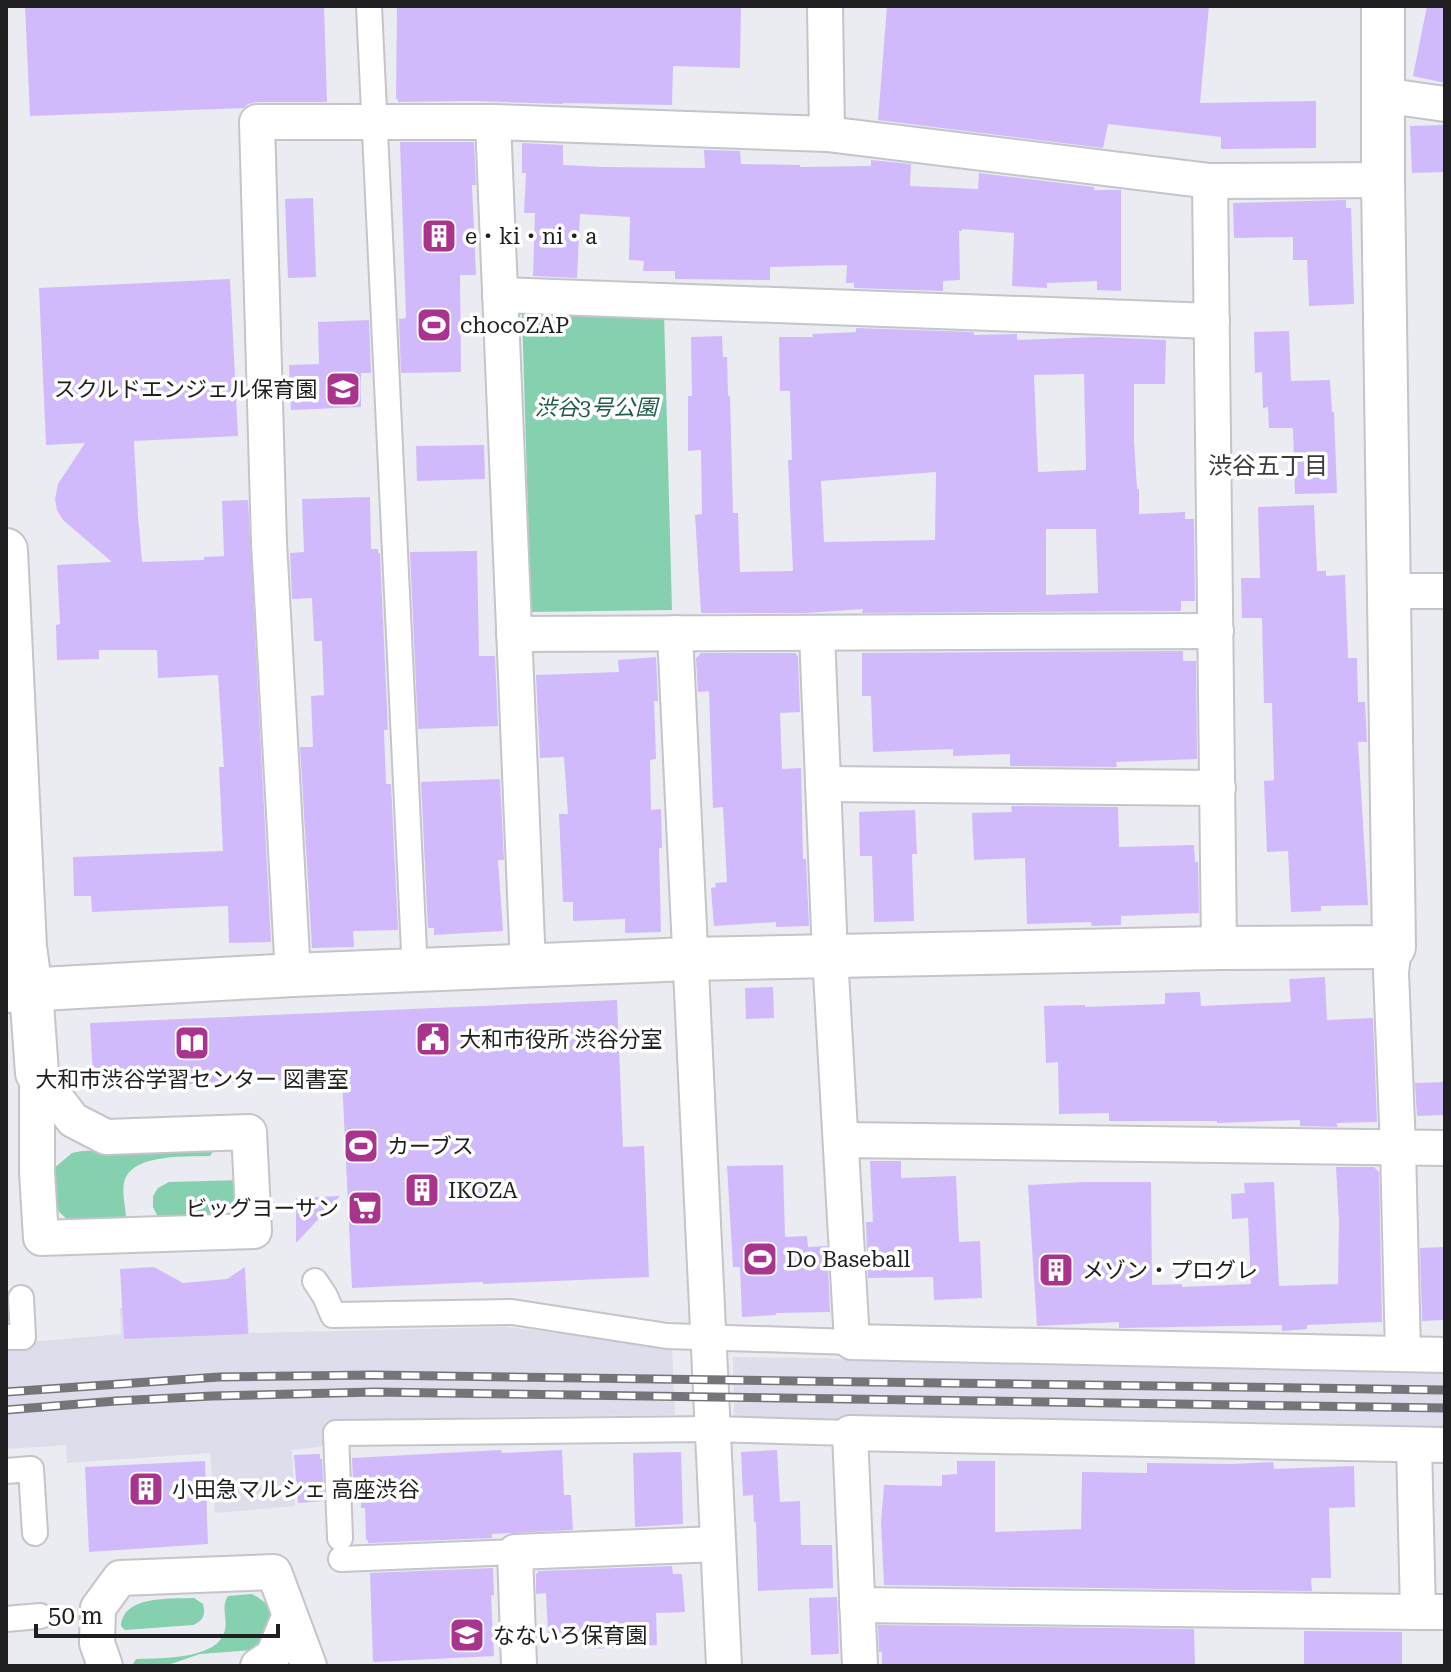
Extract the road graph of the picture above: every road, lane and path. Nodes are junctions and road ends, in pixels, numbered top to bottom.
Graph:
1 (369, 6) edge
2 (825, 6) edge
3 (1383, 6) edge
4 (1382, 95) junction
5 (1445, 104) edge
6 (375, 121) junction
7 (493, 122) junction
8 (827, 134) junction
9 (1383, 180) junction
10 (1210, 181) junction
11 (500, 295) junction
12 (1212, 321) junction
13 (6, 550) edge
14 (1389, 591) junction
15 (1445, 591) edge
16 (7, 599) edge
17 (1216, 631) junction
18 (675, 633) junction
19 (817, 633) junction
20 (514, 634) junction
21 (823, 784) junction
22 (1218, 788) junction
23 (1394, 947) junction
24 (1219, 948) junction
25 (414, 951) dead end
26 (830, 955) junction
27 (690, 959) junction
28 (528, 966) junction
29 (293, 975) junction
30 (18, 990) edge
31 (37, 1073) junction
32 (106, 1137) junction
33 (841, 1140) junction
34 (1398, 1148) junction
35 (1445, 1148) edge
36 (37, 1172) junction
37 (315, 1281) dead end
38 (21, 1298) dead end
39 (6, 1337) edge
40 (709, 1337) junction
41 (852, 1342) junction
42 (1403, 1354) junction
43 (1445, 1355) edge
44 (712, 1429) junction
45 (850, 1433) junction
46 (1430, 1445) edge
47 (6, 1471) edge
48 (35, 1533) dead end
49 (718, 1544) junction
50 (515, 1552) junction
51 (857, 1605) junction
52 (1431, 1612) edge
53 (40, 1616) dead end
54 (289, 1617) junction
55 (6, 1619) edge
56 (105, 1666) edge
57 (258, 1666) edge
58 (309, 1666) edge
59 (519, 1666) edge
60 (724, 1666) edge
61 (860, 1666) edge

1 - 6 street
2 - 8 street
3 - 4 street
4 - 5 street
4 - 9 street
6 - 7 street
6 - 25 street
6 - 29 street
7 - 8 street
7 - 11 street
8 - 10 street
9 - 10 street
9 - 14 street
10 - 12 street
11 - 12 street
11 - 20 street
12 - 17 street
13 - 16 street
14 - 15 street
14 - 23 street
16 - 30 street
17 - 19 street
17 - 22 street
18 - 19 street
18 - 20 street
18 - 27 street
19 - 21 street
20 - 28 street
21 - 22 street
21 - 26 street
22 - 24 street
23 - 24 street
23 - 34 street
24 - 26 street
26 - 27 street
26 - 33 street
27 - 28 street
27 - 40 street
28 - 29 street
29 - 30 street
30 - 31 street
31 - 32 street
31 - 36 street
32 - 36 street
32 - 36 street
33 - 34 street
33 - 41 street
34 - 35 street
34 - 42 street
37 - 40 street
38 - 39 street
40 - 41 street
40 - 44 street
41 - 42 street
42 - 43 street
44 - 45 street
44 - 49 street
44 - 50 street
45 - 46 street
45 - 51 street
46 - 52 street
47 - 48 street
49 - 50 street
49 - 60 street
50 - 59 street
51 - 52 street
51 - 61 street
53 - 55 street
54 - 56 street
54 - 57 street
54 - 58 street

